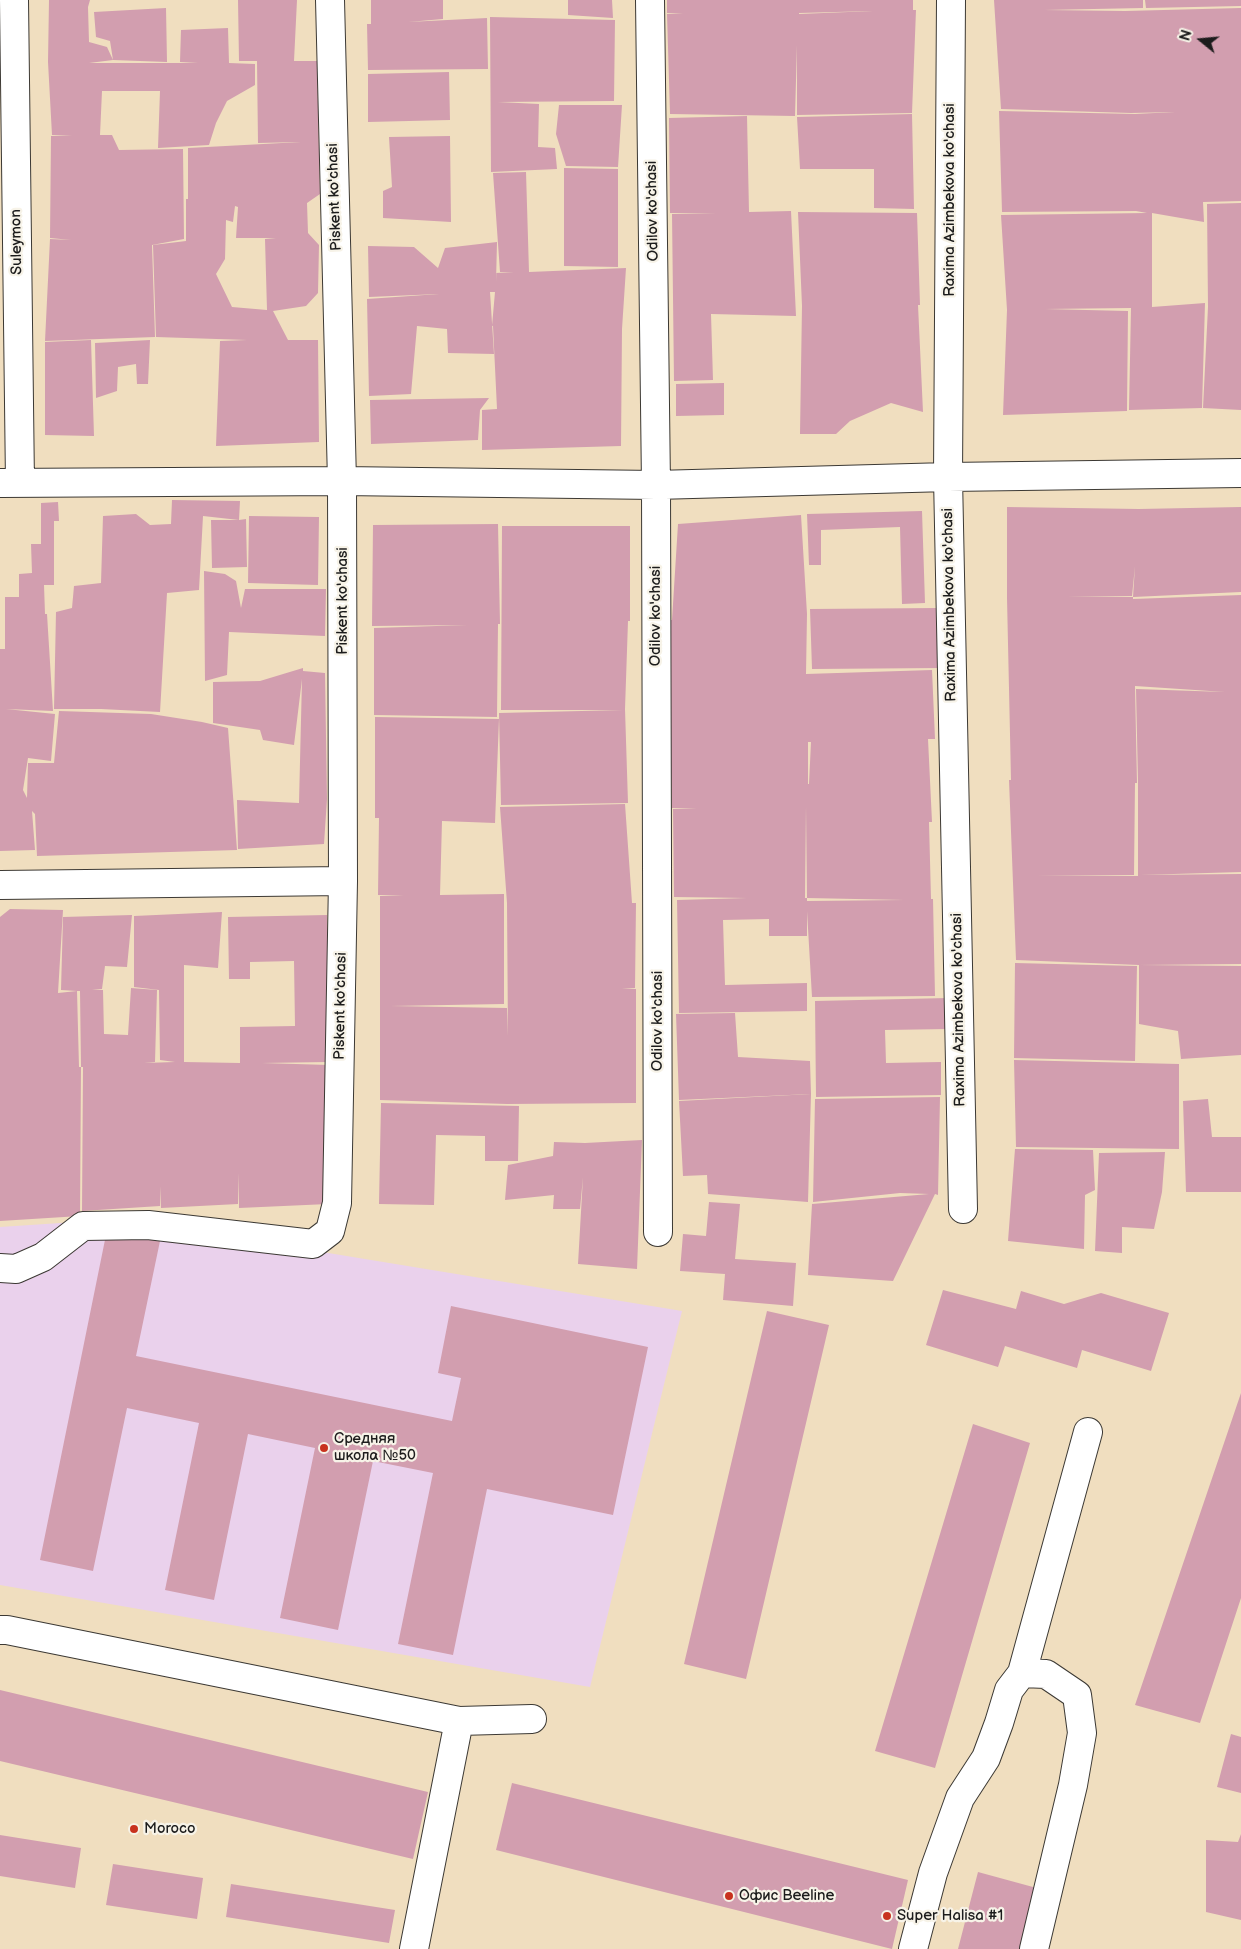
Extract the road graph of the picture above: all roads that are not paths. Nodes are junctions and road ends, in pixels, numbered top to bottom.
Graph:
1 (14, 0) edge
2 (330, 0) edge
3 (650, 0) edge
4 (951, 0) edge
5 (1241, 473) edge
6 (948, 477) junction
7 (342, 481) junction
8 (10, 483) edge
9 (656, 485) junction
10 (343, 881) junction
11 (0, 885) edge
12 (963, 1209) dead end
13 (658, 1232) dead end
14 (0, 1268) edge
15 (1088, 1432) dead end
16 (0, 1630) edge
17 (1022, 1673) junction
18 (532, 1719) dead end
19 (459, 1721) junction
20 (414, 1949) edge
21 (913, 1949) edge
22 (1034, 1949) edge

1 - 8 street, Suleymon
2 - 7 street, Piskent ko'chasi
3 - 9 street, Odilov ko'chasi
4 - 6 street, Raxima Azimbekova ko'chasi
5 - 6 street
6 - 9 street
6 - 12 street, Raxima Azimbekova ko'chasi
7 - 8 street
7 - 9 street
7 - 10 street, Piskent ko'chasi
9 - 13 street, Odilov ko'chasi
10 - 11 street
10 - 14 street, Piskent ko'chasi
15 - 17 street
16 - 19 street
17 - 21 street
17 - 22 street
18 - 19 street
19 - 20 street

